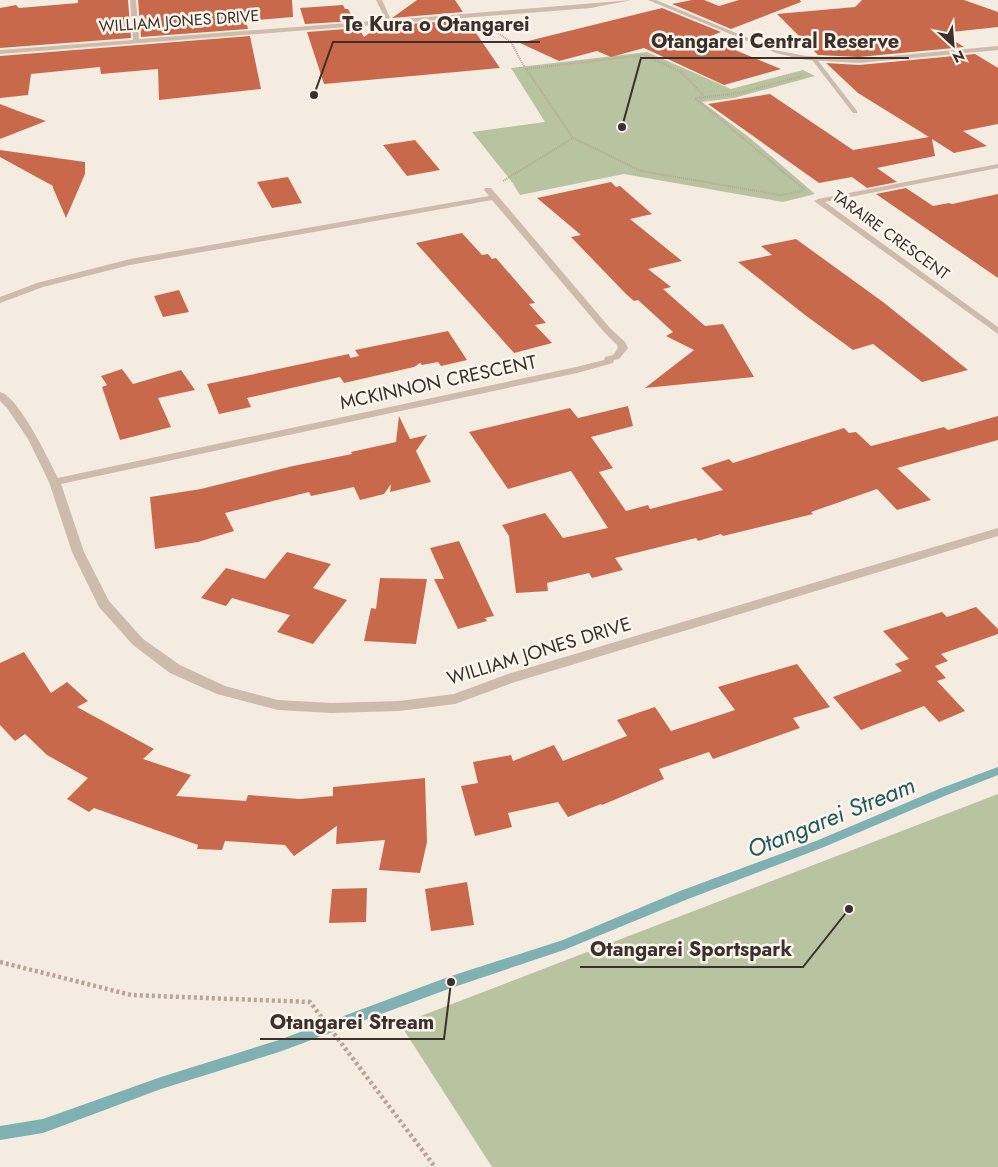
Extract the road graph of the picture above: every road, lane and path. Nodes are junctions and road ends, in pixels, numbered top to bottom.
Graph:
1 (134, 0) edge
2 (380, 0) edge
3 (629, 0) edge
4 (651, 0) edge
5 (473, 14) junction
6 (389, 21) junction
7 (136, 41) junction
8 (998, 48) edge
9 (0, 52) edge
10 (814, 59) junction
11 (525, 69) junction
12 (705, 97) junction
13 (855, 112) dead end
14 (573, 138) junction
15 (998, 166) edge
16 (491, 194) junction
17 (0, 300) edge
18 (998, 331) edge
19 (0, 395) edge
20 (55, 482) junction
21 (998, 532) edge
22 (0, 962) edge
23 (435, 1167) edge

1 - 7 street
2 - 6 street
3 - 5 street, WILLIAM JONES DRIVE
4 - 10 street
5 - 6 street, WILLIAM JONES DRIVE
5 - 11 path
6 - 7 street, WILLIAM JONES DRIVE
7 - 9 street, WILLIAM JONES DRIVE
8 - 10 street
10 - 12 path
10 - 13 lane
11 - 12 path
11 - 14 path
12 - 14 path
14 - 16 path
15 - 18 street, TARAIRE CRESCENT
16 - 17 street
16 - 20 street, MCKINNON CRESCENT
19 - 20 street, WILLIAM JONES DRIVE
20 - 21 street, WILLIAM JONES DRIVE
22 - 23 path

